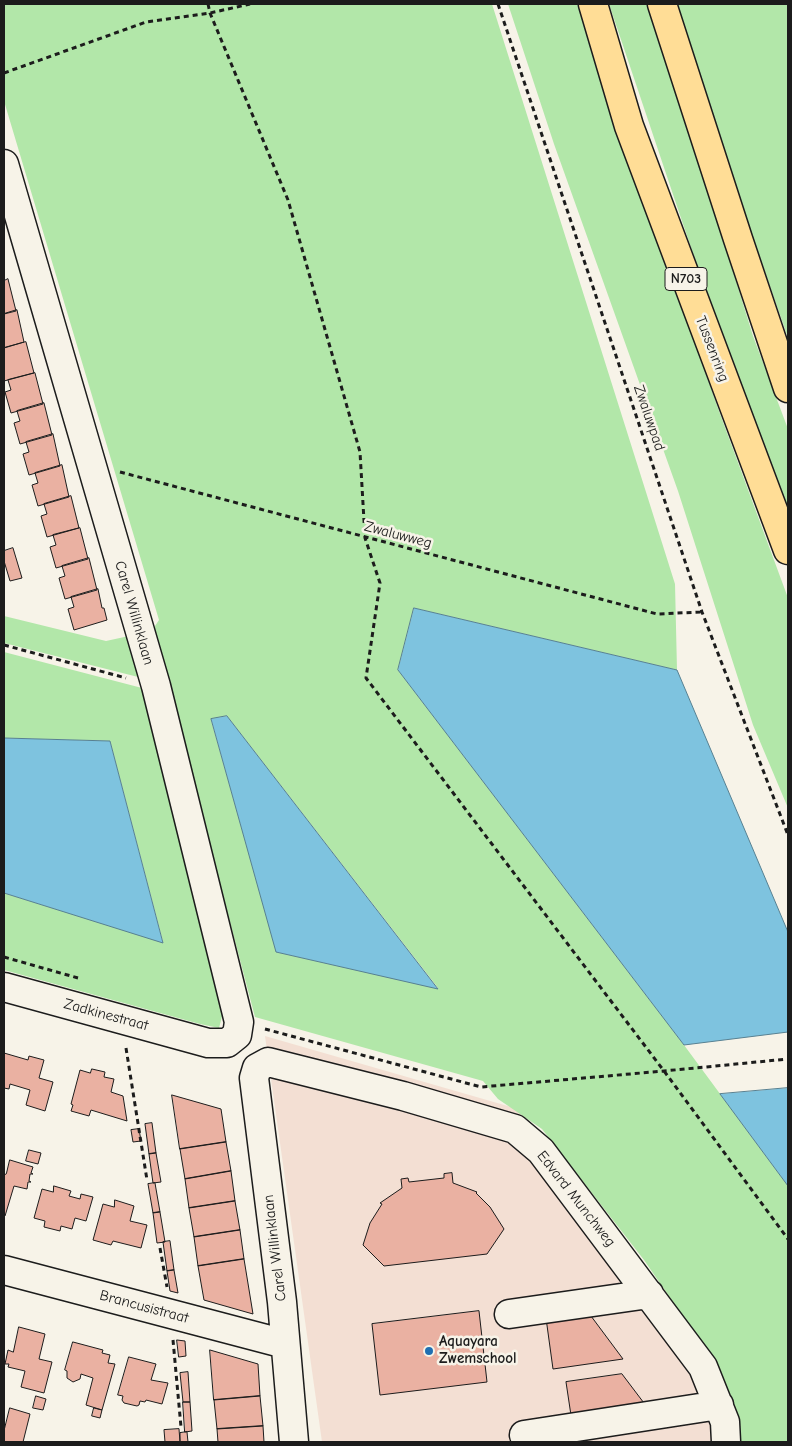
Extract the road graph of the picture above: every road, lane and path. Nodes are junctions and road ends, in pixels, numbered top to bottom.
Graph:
1 (208, 4) edge
2 (250, 4) edge
3 (498, 4) edge
4 (593, 4) edge
5 (662, 4) edge
6 (210, 13) junction
7 (4, 73) edge
8 (4, 164) edge
9 (788, 388) edge
10 (90, 464) junction
11 (365, 538) junction
12 (788, 550) edge
13 (702, 612) junction
14 (4, 646) edge
15 (156, 686) junction
16 (788, 835) edge
17 (4, 957) edge
18 (79, 978) dead end
19 (4, 987) edge
20 (122, 1020) junction
21 (239, 1022) junction
22 (788, 1059) edge
23 (268, 1062) joint
24 (664, 1071) junction
25 (147, 1180) dead end
26 (788, 1239) edge
27 (4, 1270) edge
28 (649, 1294) junction
29 (509, 1314) dead end
30 (285, 1344) junction
31 (723, 1423) edge
32 (524, 1435) dead end
33 (294, 1442) edge
34 (584, 1442) edge

1 - 6 path
2 - 6 path
3 - 13 path, Zwaluwpad
4 - 12 highway, Tussenring / N703
5 - 9 highway
6 - 7 path
6 - 11 path
8 - 10 street, Carel Willinklaan
10 - 11 path, Zwaluwweg
10 - 15 street, Carel Willinklaan
11 - 13 path, Zwaluwweg
11 - 24 path
13 - 16 path, Zwaluwpad
14 - 15 path
15 - 21 street, Carel Willinklaan
17 - 18 path
19 - 20 street, Zadkinestraat
20 - 21 street, Zadkinestraat
20 - 25 path
21 - 24 path
22 - 24 path
23 - 28 street, Edvard Munchweg
23 - 30 street, Carel Willinklaan
24 - 26 path
27 - 30 street, Brancusistraat
28 - 29 street
28 - 31 street, Edvard Munchweg
30 - 33 street, Carel Willinklaan
31 - 32 street
31 - 34 street

